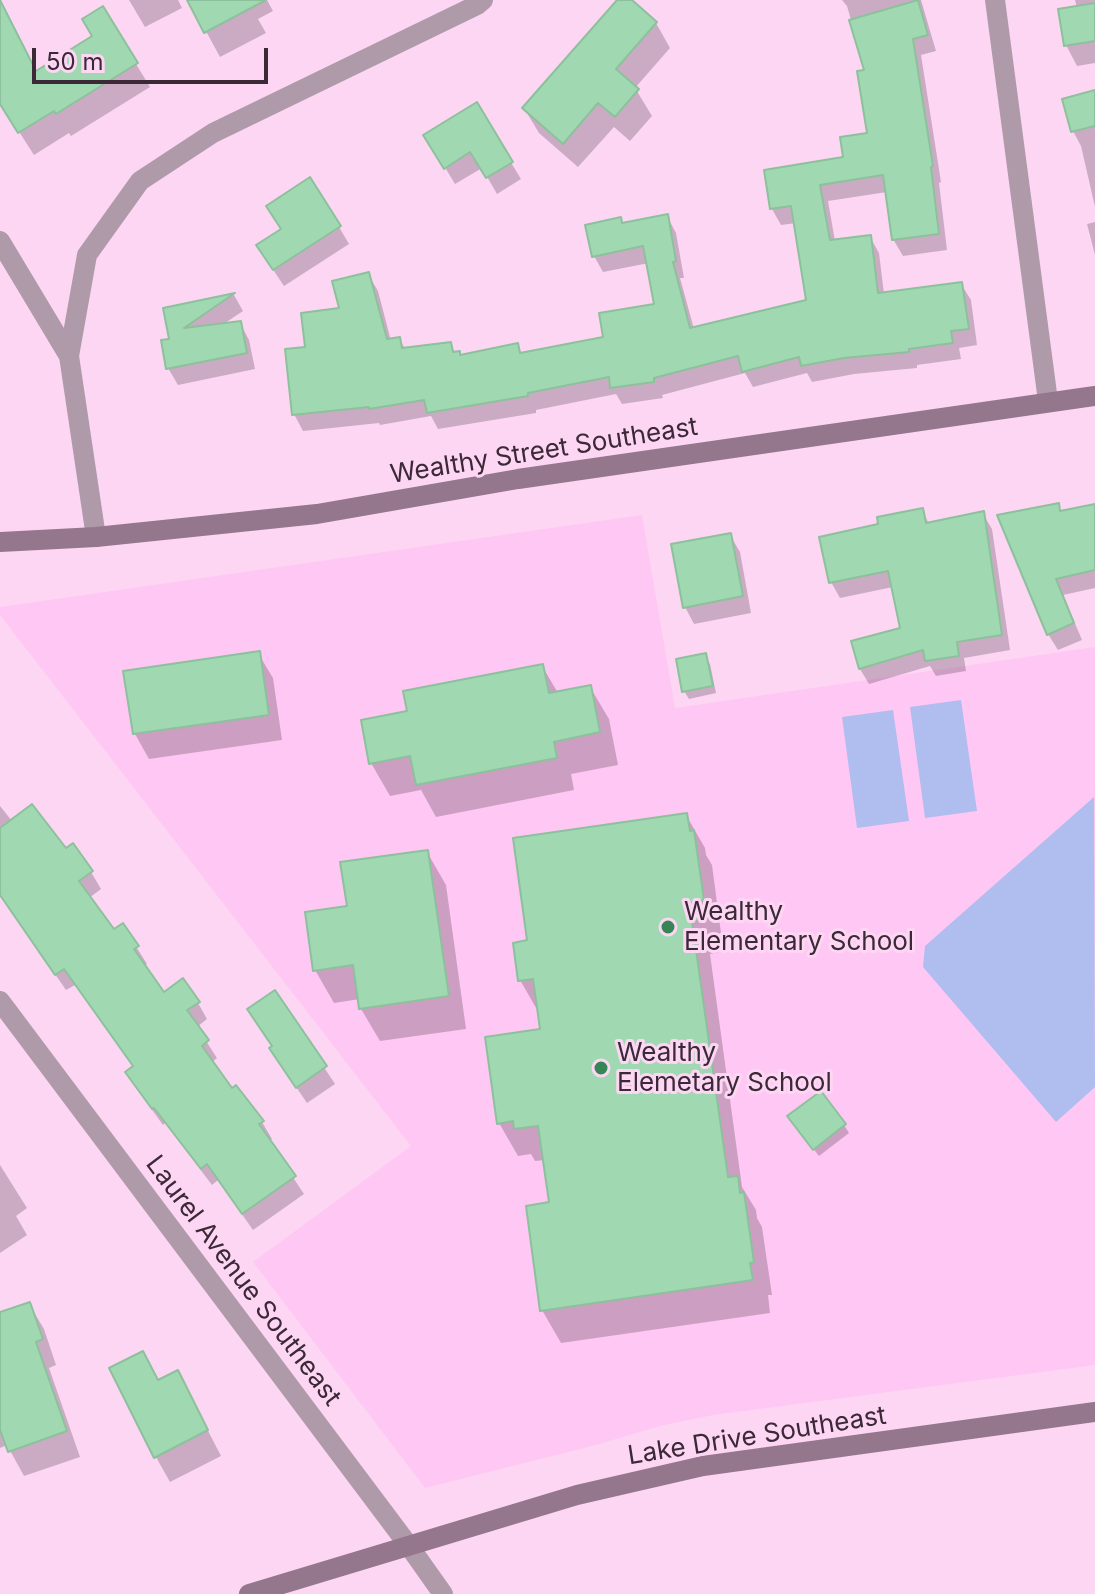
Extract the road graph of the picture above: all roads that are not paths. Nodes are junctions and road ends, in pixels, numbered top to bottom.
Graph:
1 (483, 0) edge
2 (995, 0) edge
3 (0, 241) edge
4 (69, 356) junction
5 (1095, 396) edge
6 (1048, 401) junction
7 (96, 537) junction
8 (0, 542) edge
9 (0, 1001) edge
10 (1095, 1412) edge
11 (409, 1546) junction
12 (249, 1594) edge
13 (443, 1594) edge

1 - 4 street
2 - 6 street
3 - 4 street
4 - 7 street
5 - 6 main road, Wealthy Street Southeast
6 - 7 main road, Wealthy Street Southeast
7 - 8 main road, Wealthy Street Southeast
9 - 11 street, Laurel Avenue Southeast
10 - 11 main road, Lake Drive Southeast
11 - 12 main road, Lake Drive Southeast
11 - 13 street, Laurel Avenue Southeast

